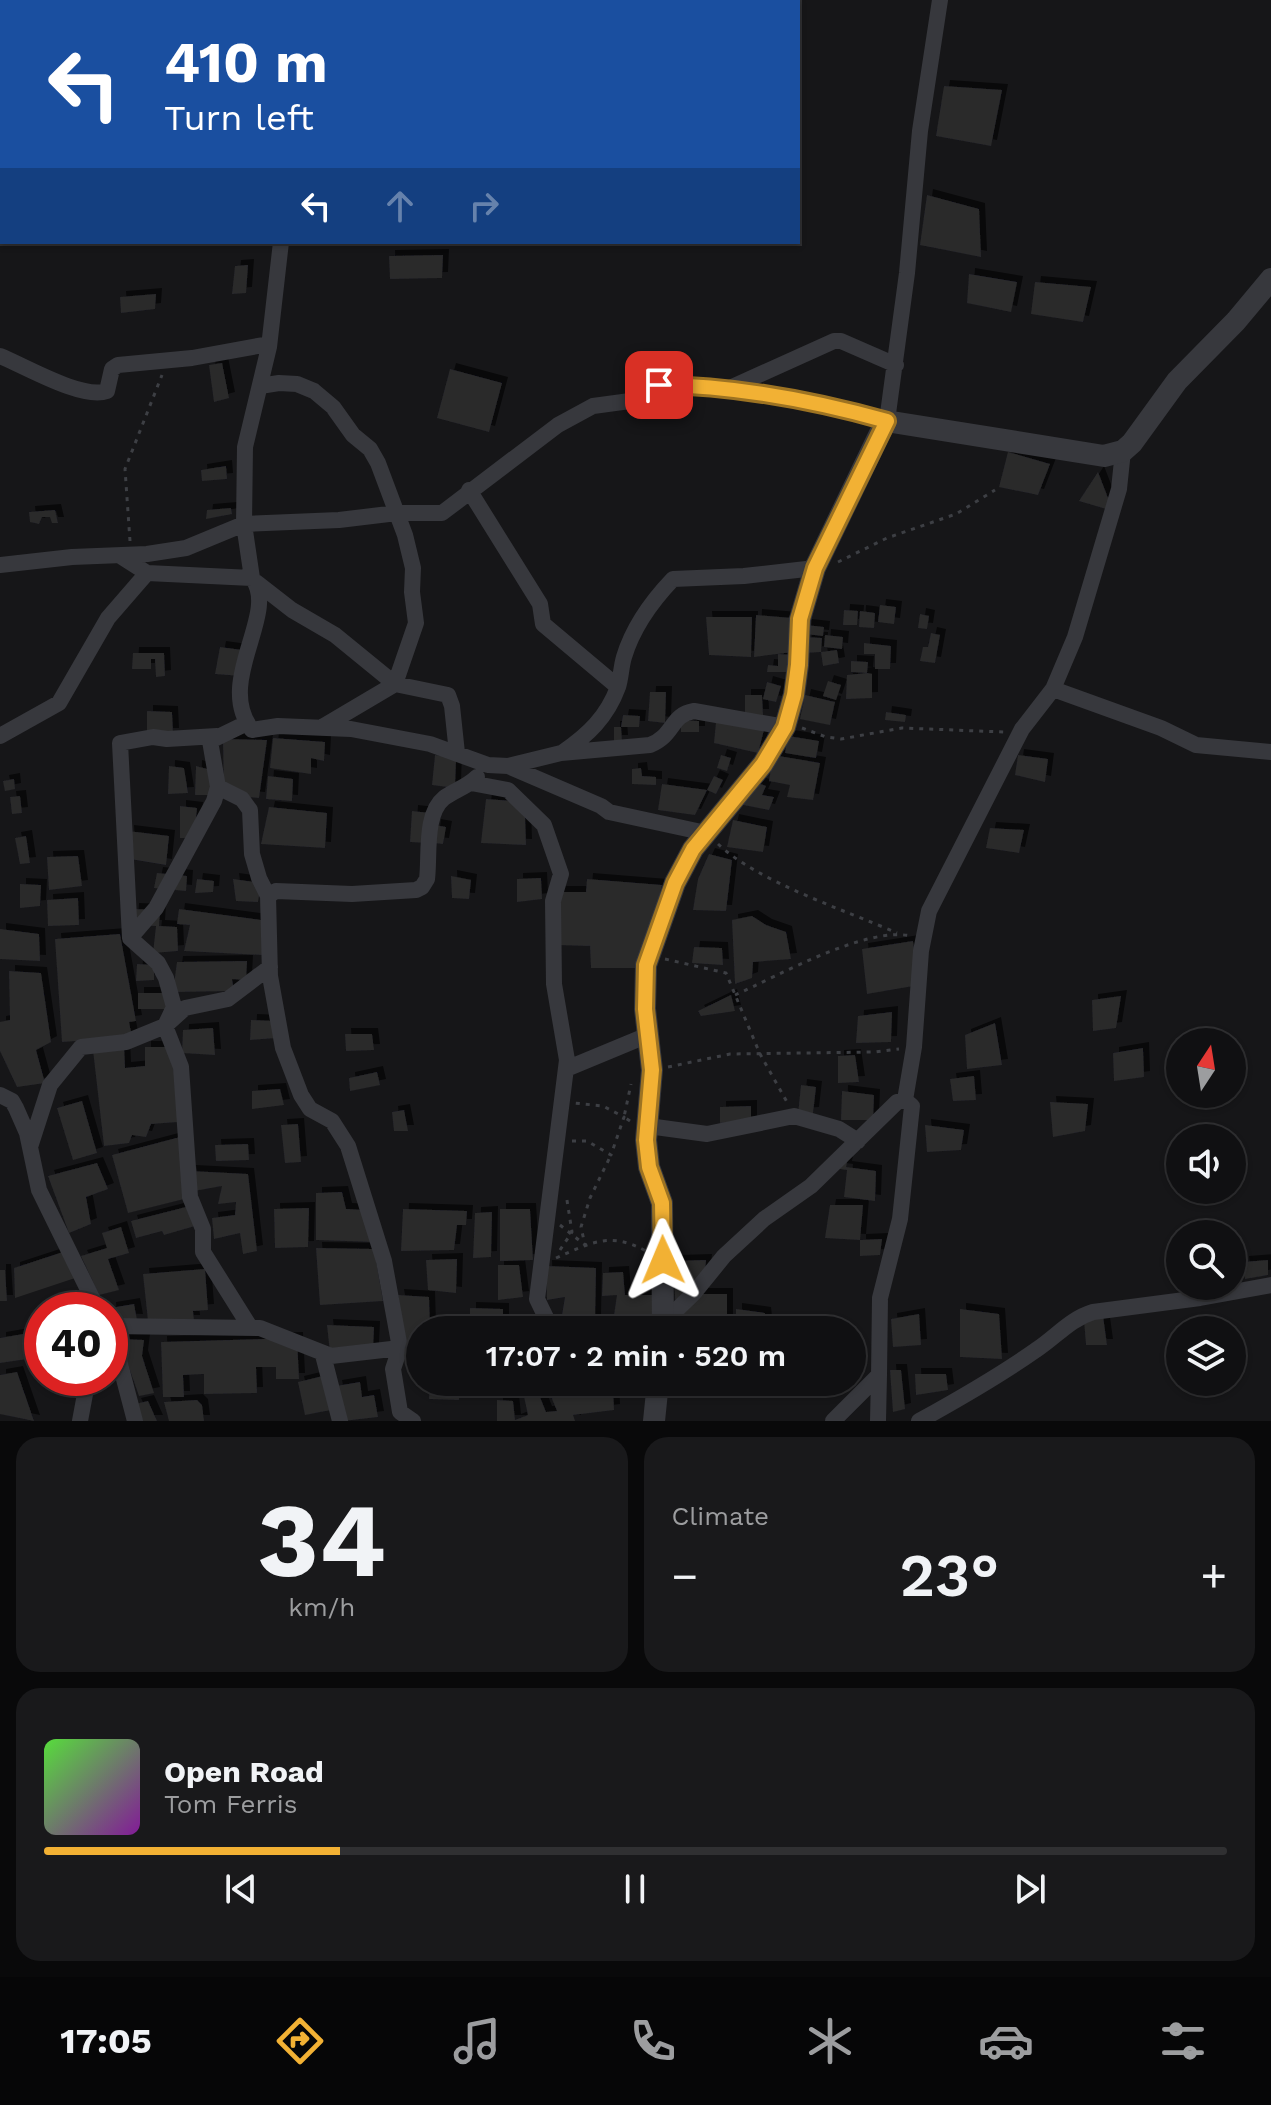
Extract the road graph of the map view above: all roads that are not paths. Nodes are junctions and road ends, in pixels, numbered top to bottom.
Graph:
1 (940, 0) edge
2 (281, 244) edge
3 (1271, 279) edge
4 (269, 344) junction
5 (0, 356) edge
6 (896, 365) junction
7 (260, 386) junction
8 (731, 388) junction
9 (887, 421) junction
10 (1123, 451) junction
11 (469, 490) junction
12 (397, 513) junction
13 (244, 524) junction
14 (126, 556) junction
15 (0, 565) edge
16 (814, 571) junction
17 (147, 573) junction
18 (254, 580) junction
19 (395, 684) junction
20 (618, 687) junction
21 (1053, 689) junction
22 (247, 723) junction
23 (785, 724) junction
24 (324, 726) junction
25 (0, 736) edge
26 (217, 736) junction
27 (1271, 752) edge
28 (457, 753) junction
29 (561, 753) junction
30 (488, 765) junction
31 (508, 766) junction
32 (471, 783) junction
33 (218, 787) junction
34 (706, 833) junction
35 (268, 896) junction
36 (130, 938) junction
37 (270, 967) junction
38 (165, 1026) junction
39 (648, 1035) junction
40 (566, 1069) junction
41 (0, 1095) edge
42 (905, 1100) junction
43 (648, 1126) junction
44 (858, 1141) junction
45 (30, 1147) junction
46 (1271, 1285) edge
47 (89, 1292) edge
48 (545, 1316) edge
49 (663, 1316) edge
50 (673, 1316) edge
51 (128, 1326) edge
52 (250, 1327) junction
53 (400, 1348) junction
54 (323, 1355) junction
55 (879, 1375) junction
56 (85, 1396) edge
57 (127, 1396) edge
58 (657, 1396) edge
59 (80, 1421) edge
60 (135, 1421) edge
61 (340, 1421) edge
62 (413, 1421) edge
63 (654, 1421) edge
64 (833, 1421) edge
65 (878, 1421) edge
66 (919, 1421) edge

1 - 6 street
2 - 4 street
3 - 10 street
4 - 5 street
4 - 7 street
6 - 8 street
6 - 9 street
7 - 12 street
7 - 13 street
8 - 9 street
8 - 11 street
9 - 10 street
9 - 16 street
10 - 21 street
11 - 12 street
11 - 20 street
12 - 13 street
12 - 19 street
13 - 14 street
13 - 18 street
14 - 15 street
14 - 17 street
16 - 20 street
16 - 23 street
17 - 18 street
17 - 25 street
18 - 19 street
18 - 22 street
19 - 24 street
19 - 28 street
20 - 29 street
21 - 27 street
21 - 42 street
22 - 24 street
22 - 26 street
23 - 29 street
23 - 34 street
24 - 28 street
26 - 33 street
26 - 36 street
28 - 30 street
29 - 31 street
30 - 31 street
30 - 32 street
31 - 34 street
32 - 35 street
32 - 40 street
33 - 35 street
33 - 36 street
34 - 39 street
35 - 37 street
36 - 38 street
37 - 38 street
37 - 53 street
38 - 45 street
38 - 52 street
39 - 40 street
39 - 43 street
40 - 48 street
41 - 45 street
42 - 44 street
42 - 55 street
43 - 44 street
43 - 49 street
44 - 50 street
45 - 47 street
46 - 66 street
51 - 52 street
52 - 54 street
53 - 54 street
53 - 62 street
54 - 61 street
55 - 64 street
55 - 65 street
56 - 59 street
57 - 60 street
58 - 63 street

